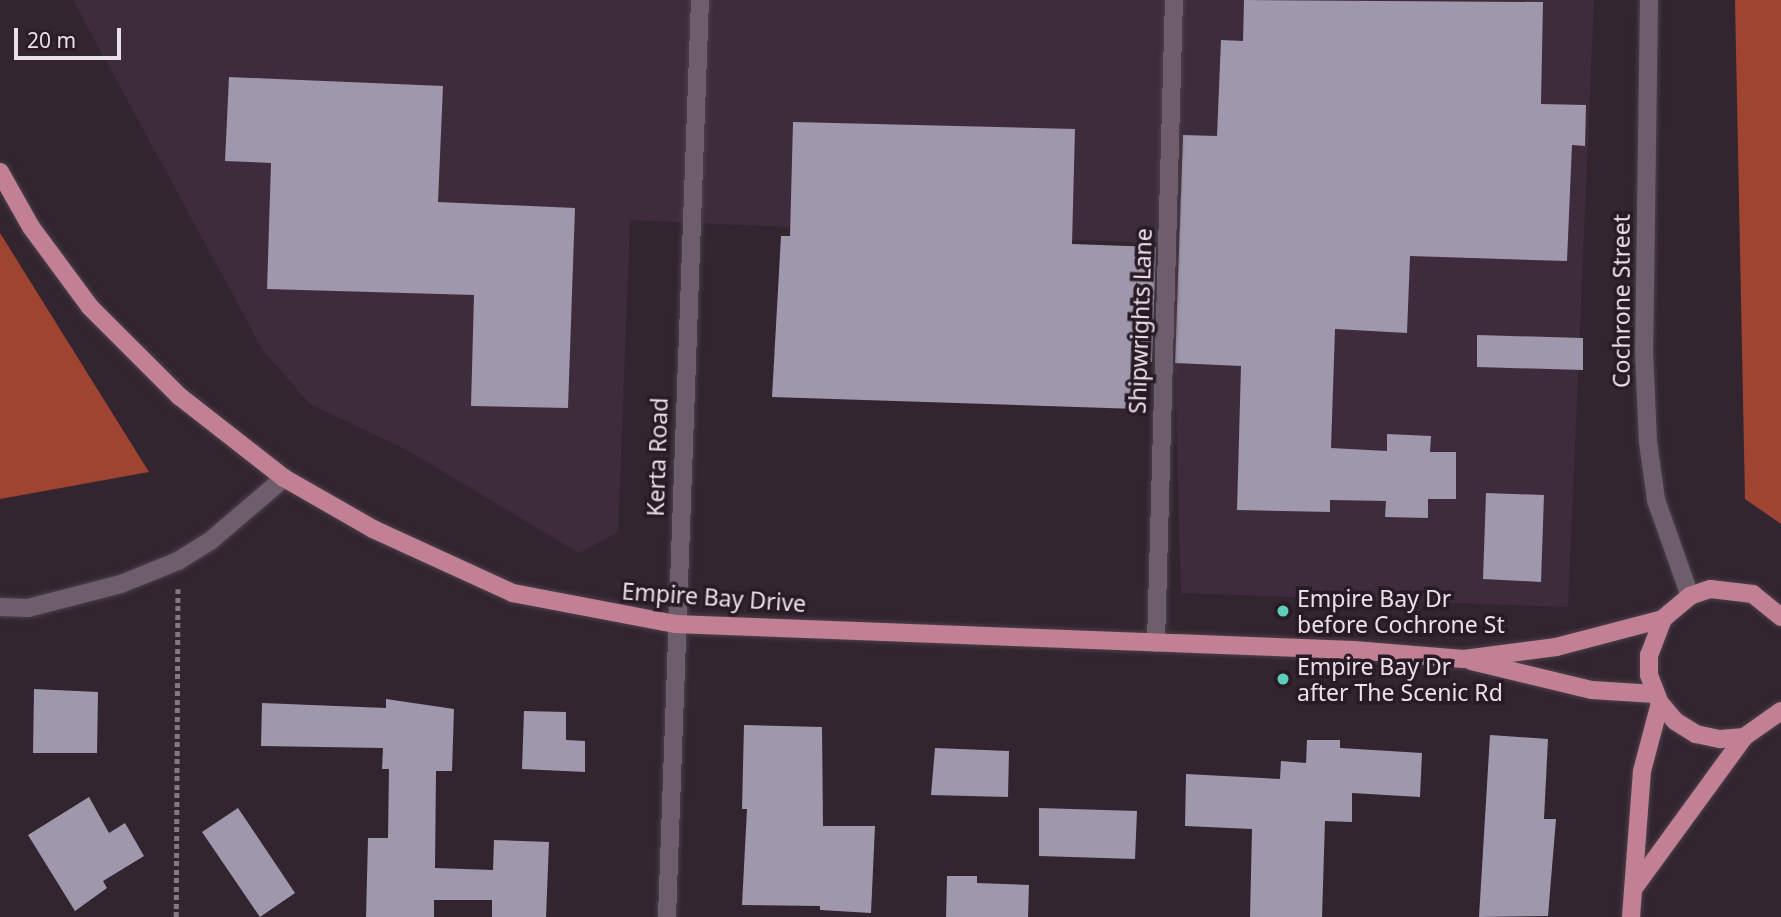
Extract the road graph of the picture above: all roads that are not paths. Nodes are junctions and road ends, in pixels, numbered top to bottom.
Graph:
1 (700, 0) edge
2 (1174, 0) edge
3 (1649, 0) edge
4 (0, 172) edge
5 (284, 478) junction
6 (1690, 596) junction
7 (0, 607) edge
8 (1778, 610) edge
9 (1663, 618) junction
10 (675, 624) junction
11 (1156, 643) junction
12 (1464, 659) junction
13 (1657, 699) junction
14 (1778, 717) edge
15 (1744, 737) junction
16 (1634, 888) junction
17 (667, 917) edge
18 (1630, 917) edge

1 - 10 street, Kerta Road
2 - 11 street, Shipwrights Lane
3 - 6 street, Cochrone Street
4 - 5 main road, Empire Bay Drive
5 - 7 street
5 - 10 main road, Empire Bay Drive
6 - 8 main road
6 - 9 main road
9 - 12 main road, Empire Bay Drive
9 - 13 main road
10 - 11 main road, Empire Bay Drive
10 - 17 street, Kerta Road
11 - 12 main road, Empire Bay Drive
12 - 13 main road, Empire Bay Drive
13 - 15 main road
13 - 16 main road
14 - 15 main road
15 - 16 main road
16 - 18 main road

